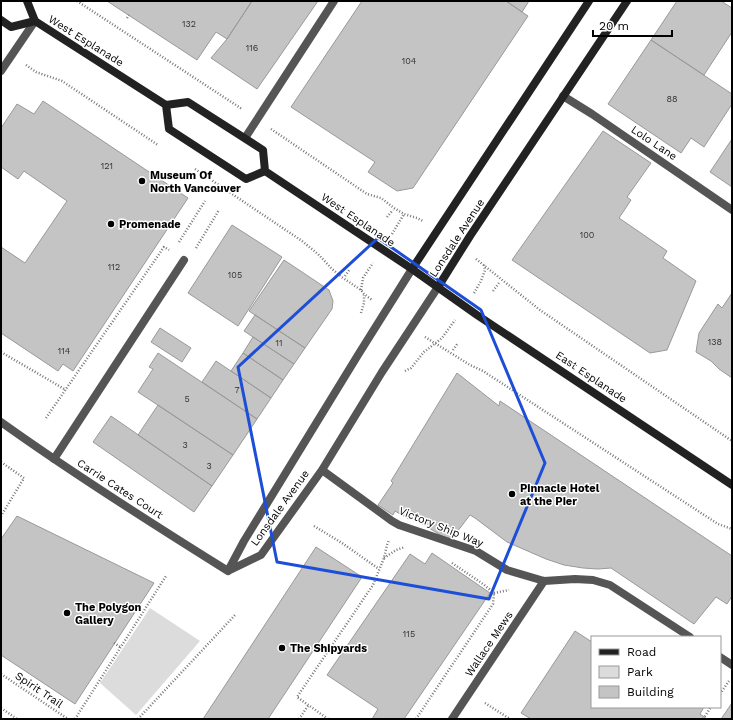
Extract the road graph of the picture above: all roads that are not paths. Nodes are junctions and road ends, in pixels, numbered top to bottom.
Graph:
1 (27, 1) edge
2 (334, 1) edge
3 (589, 1) edge
4 (627, 1) edge
5 (1, 20) edge
6 (35, 21) junction
7 (1, 71) edge
8 (563, 96) junction
9 (166, 105) junction
10 (245, 138) junction
11 (265, 171) junction
12 (732, 210) edge
13 (184, 260) road end
14 (412, 269) junction
15 (438, 287) junction
16 (1, 422) edge
17 (54, 459) junction
18 (322, 470) junction
19 (732, 485) edge
20 (228, 571) junction
21 (544, 581) junction
22 (688, 636) edge
23 (721, 658) edge
24 (732, 665) edge
25 (452, 719) edge

1 - 6 main road, West Esplanade
2 - 10 street
3 - 14 main road, Lonsdale Avenue
4 - 8 main road, Lonsdale Avenue
5 - 6 main road, West Esplanade
6 - 7 street
6 - 9 main road, West Esplanade
8 - 12 street, Lolo Lane
8 - 15 main road, Lonsdale Avenue
9 - 10 main road
9 - 11 main road
10 - 11 main road
11 - 14 main road, West Esplanade
13 - 17 street
14 - 15 main road, West Esplanade
14 - 20 street, Lonsdale Avenue
15 - 18 street, Lonsdale Avenue
15 - 19 main road, East Esplanade
16 - 17 street, Carrie Cates Court
17 - 20 street, Carrie Cates Court
18 - 20 street, Lonsdale Avenue
18 - 21 street, Victory Ship Way
21 - 22 street, Victory Ship Way
21 - 25 street, Wallace Mews
23 - 24 street

